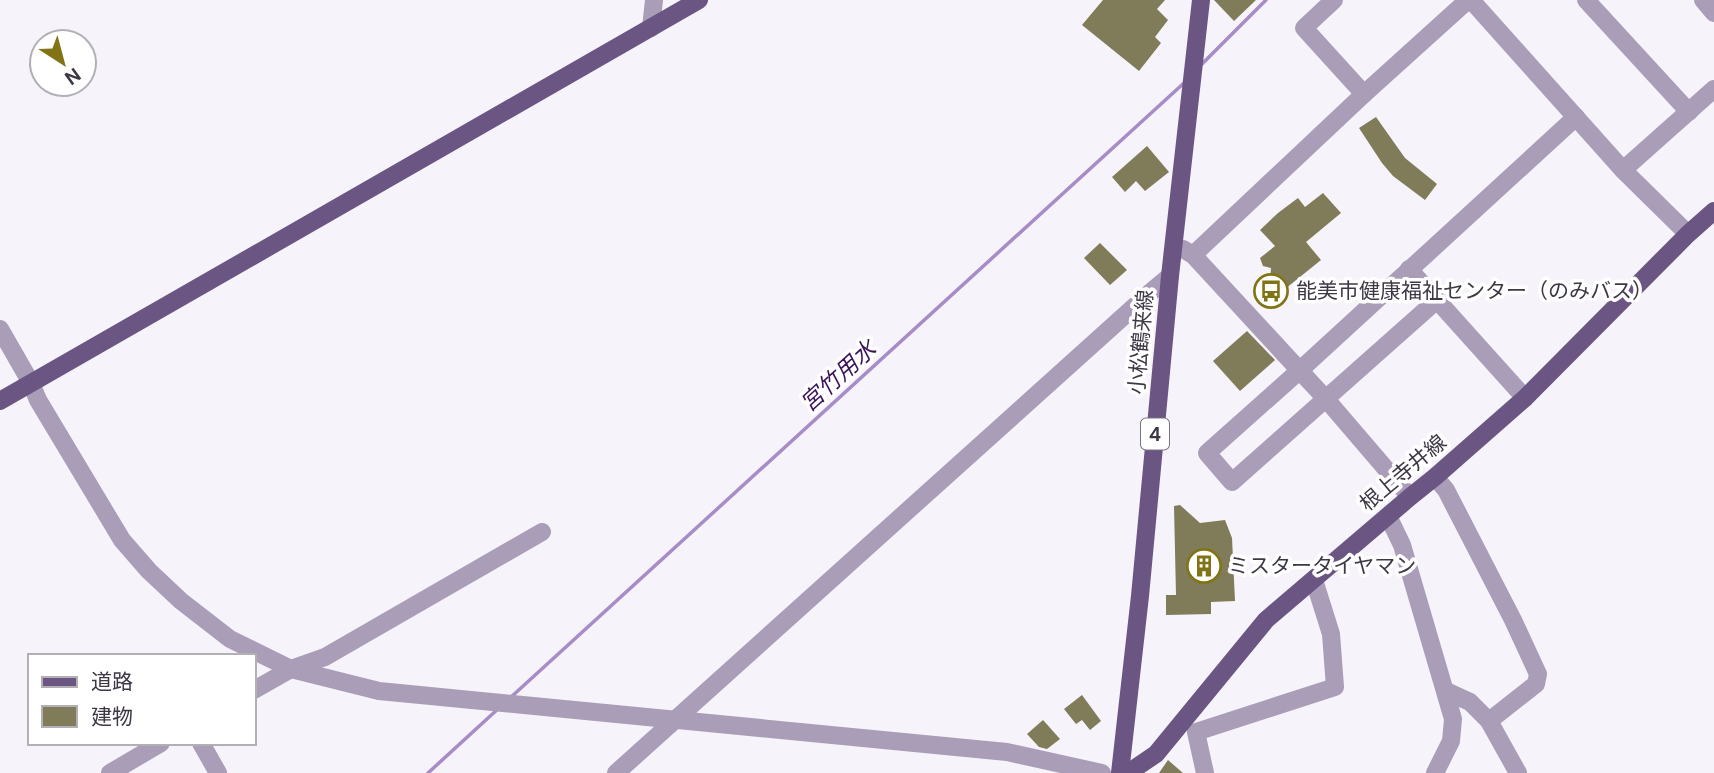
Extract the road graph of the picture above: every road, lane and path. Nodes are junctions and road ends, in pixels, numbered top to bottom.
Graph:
1 (654, 0) edge
2 (699, 0) edge
3 (1200, 0) edge
4 (1334, 0) edge
5 (1469, 0) edge
6 (1586, 0) edge
7 (1703, 0) edge
8 (1714, 13) edge
9 (651, 28) junction
10 (1714, 89) edge
11 (1364, 94) junction
12 (1689, 112) junction
13 (1576, 117) junction
14 (1623, 170) junction
15 (1714, 211) edge
16 (1688, 234) junction
17 (1174, 244) junction
18 (1192, 255) junction
19 (1409, 269) junction
20 (1170, 276) junction
21 (1437, 300) junction
22 (0, 329) edge
23 (1299, 371) junction
24 (31, 383) junction
25 (1525, 398) junction
26 (1326, 400) junction
27 (0, 401) edge
28 (1435, 477) junction
29 (1410, 496) junction
30 (1388, 516) junction
31 (542, 532) dead end
32 (1314, 580) junction
33 (291, 669) junction
34 (256, 689) edge
35 (1446, 691) junction
36 (674, 720) junction
37 (1489, 721) junction
38 (158, 745) edge
39 (202, 745) edge
40 (110, 773) edge
41 (218, 773) edge
42 (616, 773) edge
43 (1102, 773) edge
44 (1120, 773) edge
45 (1128, 773) edge
46 (1205, 773) edge
47 (1435, 773) edge
48 (1518, 773) edge

1 - 9 street
2 - 9 main road
3 - 17 main road, 小松鶴来線 / 4
4 - 11 street
5 - 11 street
5 - 13 street
6 - 12 street
7 - 8 street
9 - 24 main road
10 - 12 street
11 - 18 street
12 - 14 street
13 - 14 street
13 - 19 street
14 - 16 street
15 - 16 main road, 根上寺井線
16 - 25 main road, 根上寺井線
17 - 18 street
17 - 20 main road, 小松鶴来線 / 4
18 - 23 street
19 - 21 street
19 - 23 street
20 - 36 street
20 - 44 main road, 小松鶴来線 / 4
21 - 25 street
21 - 26 street
22 - 24 street
23 - 26 street
23 - 26 street
24 - 27 main road
24 - 33 street
25 - 28 main road, 根上寺井線
26 - 29 street
28 - 29 main road, 根上寺井線
28 - 37 street
29 - 30 main road, 根上寺井線
30 - 32 main road, 根上寺井線
30 - 35 street
31 - 33 street
32 - 45 main road, 根上寺井線
32 - 46 street
33 - 34 street
33 - 36 street
35 - 37 street
35 - 47 street
36 - 42 street
36 - 43 street
37 - 48 street
38 - 40 street
39 - 41 street

